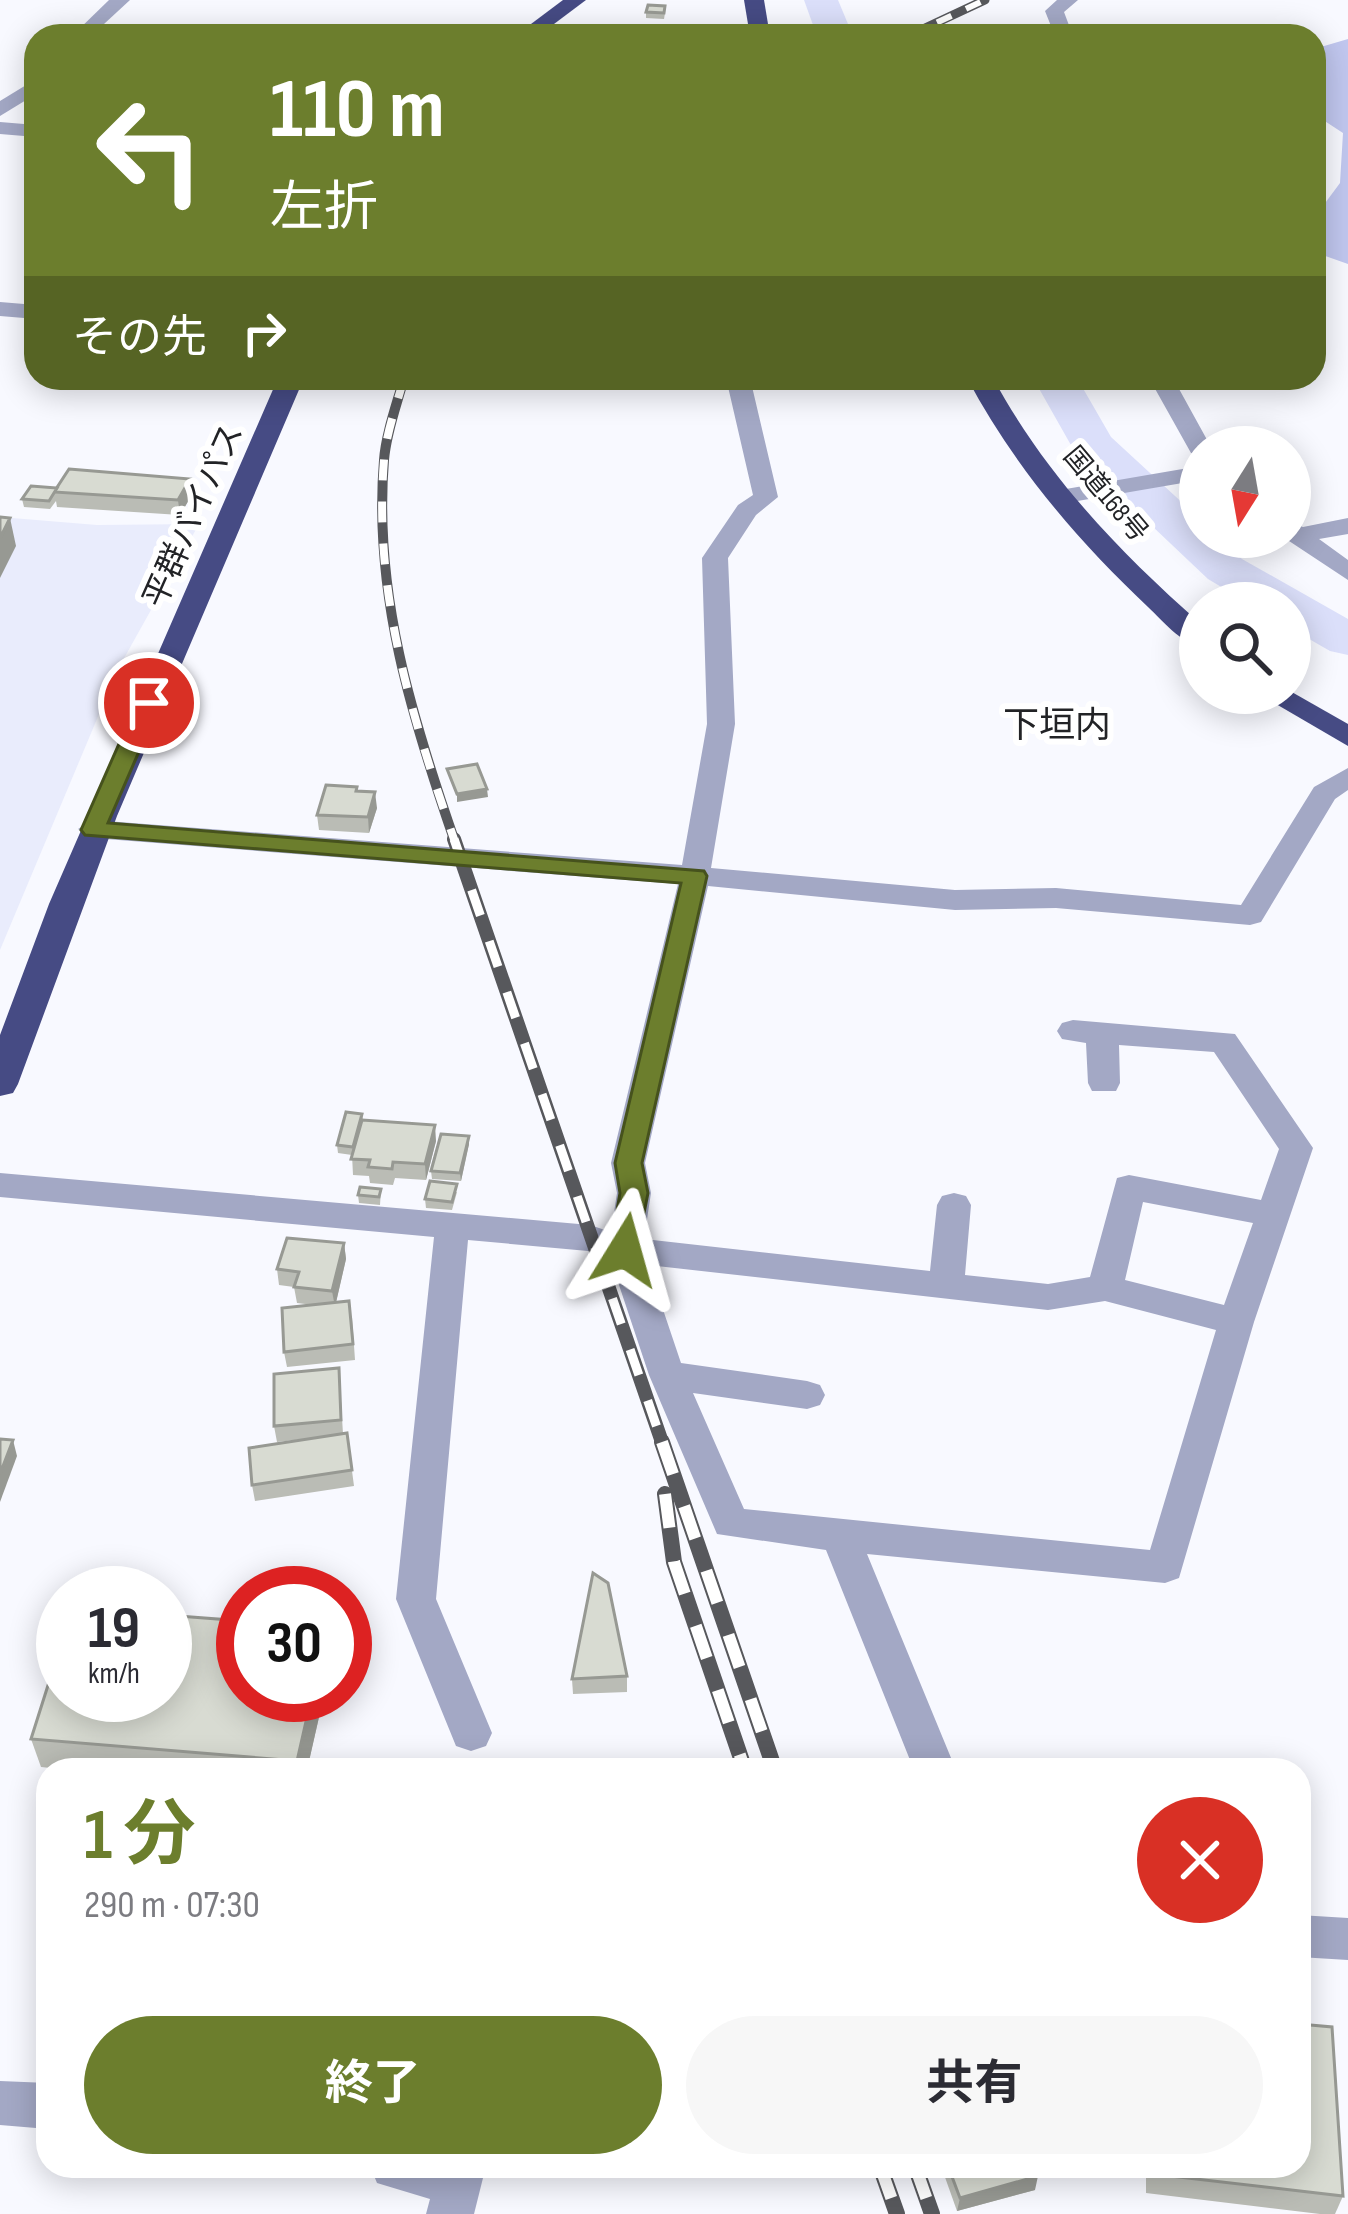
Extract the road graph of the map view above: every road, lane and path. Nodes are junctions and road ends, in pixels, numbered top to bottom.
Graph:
1 (121, 0) edge
2 (576, 0) edge
3 (1070, 0) edge
4 (92, 24) edge
5 (542, 24) edge
6 (1059, 24) edge
7 (286, 390) edge
8 (741, 390) edge
9 (988, 390) edge
10 (1168, 390) edge
11 (1188, 426) edge
12 (1179, 476) edge
13 (1060, 497) junction
14 (1348, 526) edge
15 (1311, 531) edge
16 (1311, 545) edge
17 (1348, 572) edge
18 (1179, 620) edge
19 (1308, 714) edge
20 (1348, 737) edge
21 (1348, 776) edge
22 (93, 830) junction
23 (695, 876) junction
24 (1104, 1083) dead end
25 (0, 1084) edge
26 (0, 1185) edge
27 (954, 1205) dead end
28 (1270, 1214) junction
29 (452, 1227) junction
30 (625, 1250) junction
31 (946, 1287) junction
32 (1105, 1288) junction
33 (1236, 1322) junction
34 (667, 1376) junction
35 (807, 1395) dead end
36 (841, 1538) junction
37 (472, 1733) dead end
38 (929, 1758) edge
39 (1311, 1937) edge
40 (1348, 1939) edge
41 (2, 2103) edge
42 (36, 2105) edge

1 - 4 street
2 - 5 highway
3 - 6 street
7 - 22 highway, 平群バイパス
8 - 23 street
9 - 13 highway, 国道168号
10 - 11 street
12 - 13 street
13 - 18 highway, 国道168号
14 - 15 street
16 - 17 street
19 - 20 highway
21 - 23 street
22 - 23 street
22 - 25 highway, 平群バイパス
23 - 30 street
24 - 28 street
26 - 29 street
27 - 31 street
28 - 32 street
28 - 33 street
29 - 30 street
29 - 37 street
30 - 31 street
30 - 34 street
31 - 32 street
32 - 33 street
33 - 36 street
34 - 35 street
34 - 36 street
36 - 38 street
39 - 40 street
41 - 42 street

